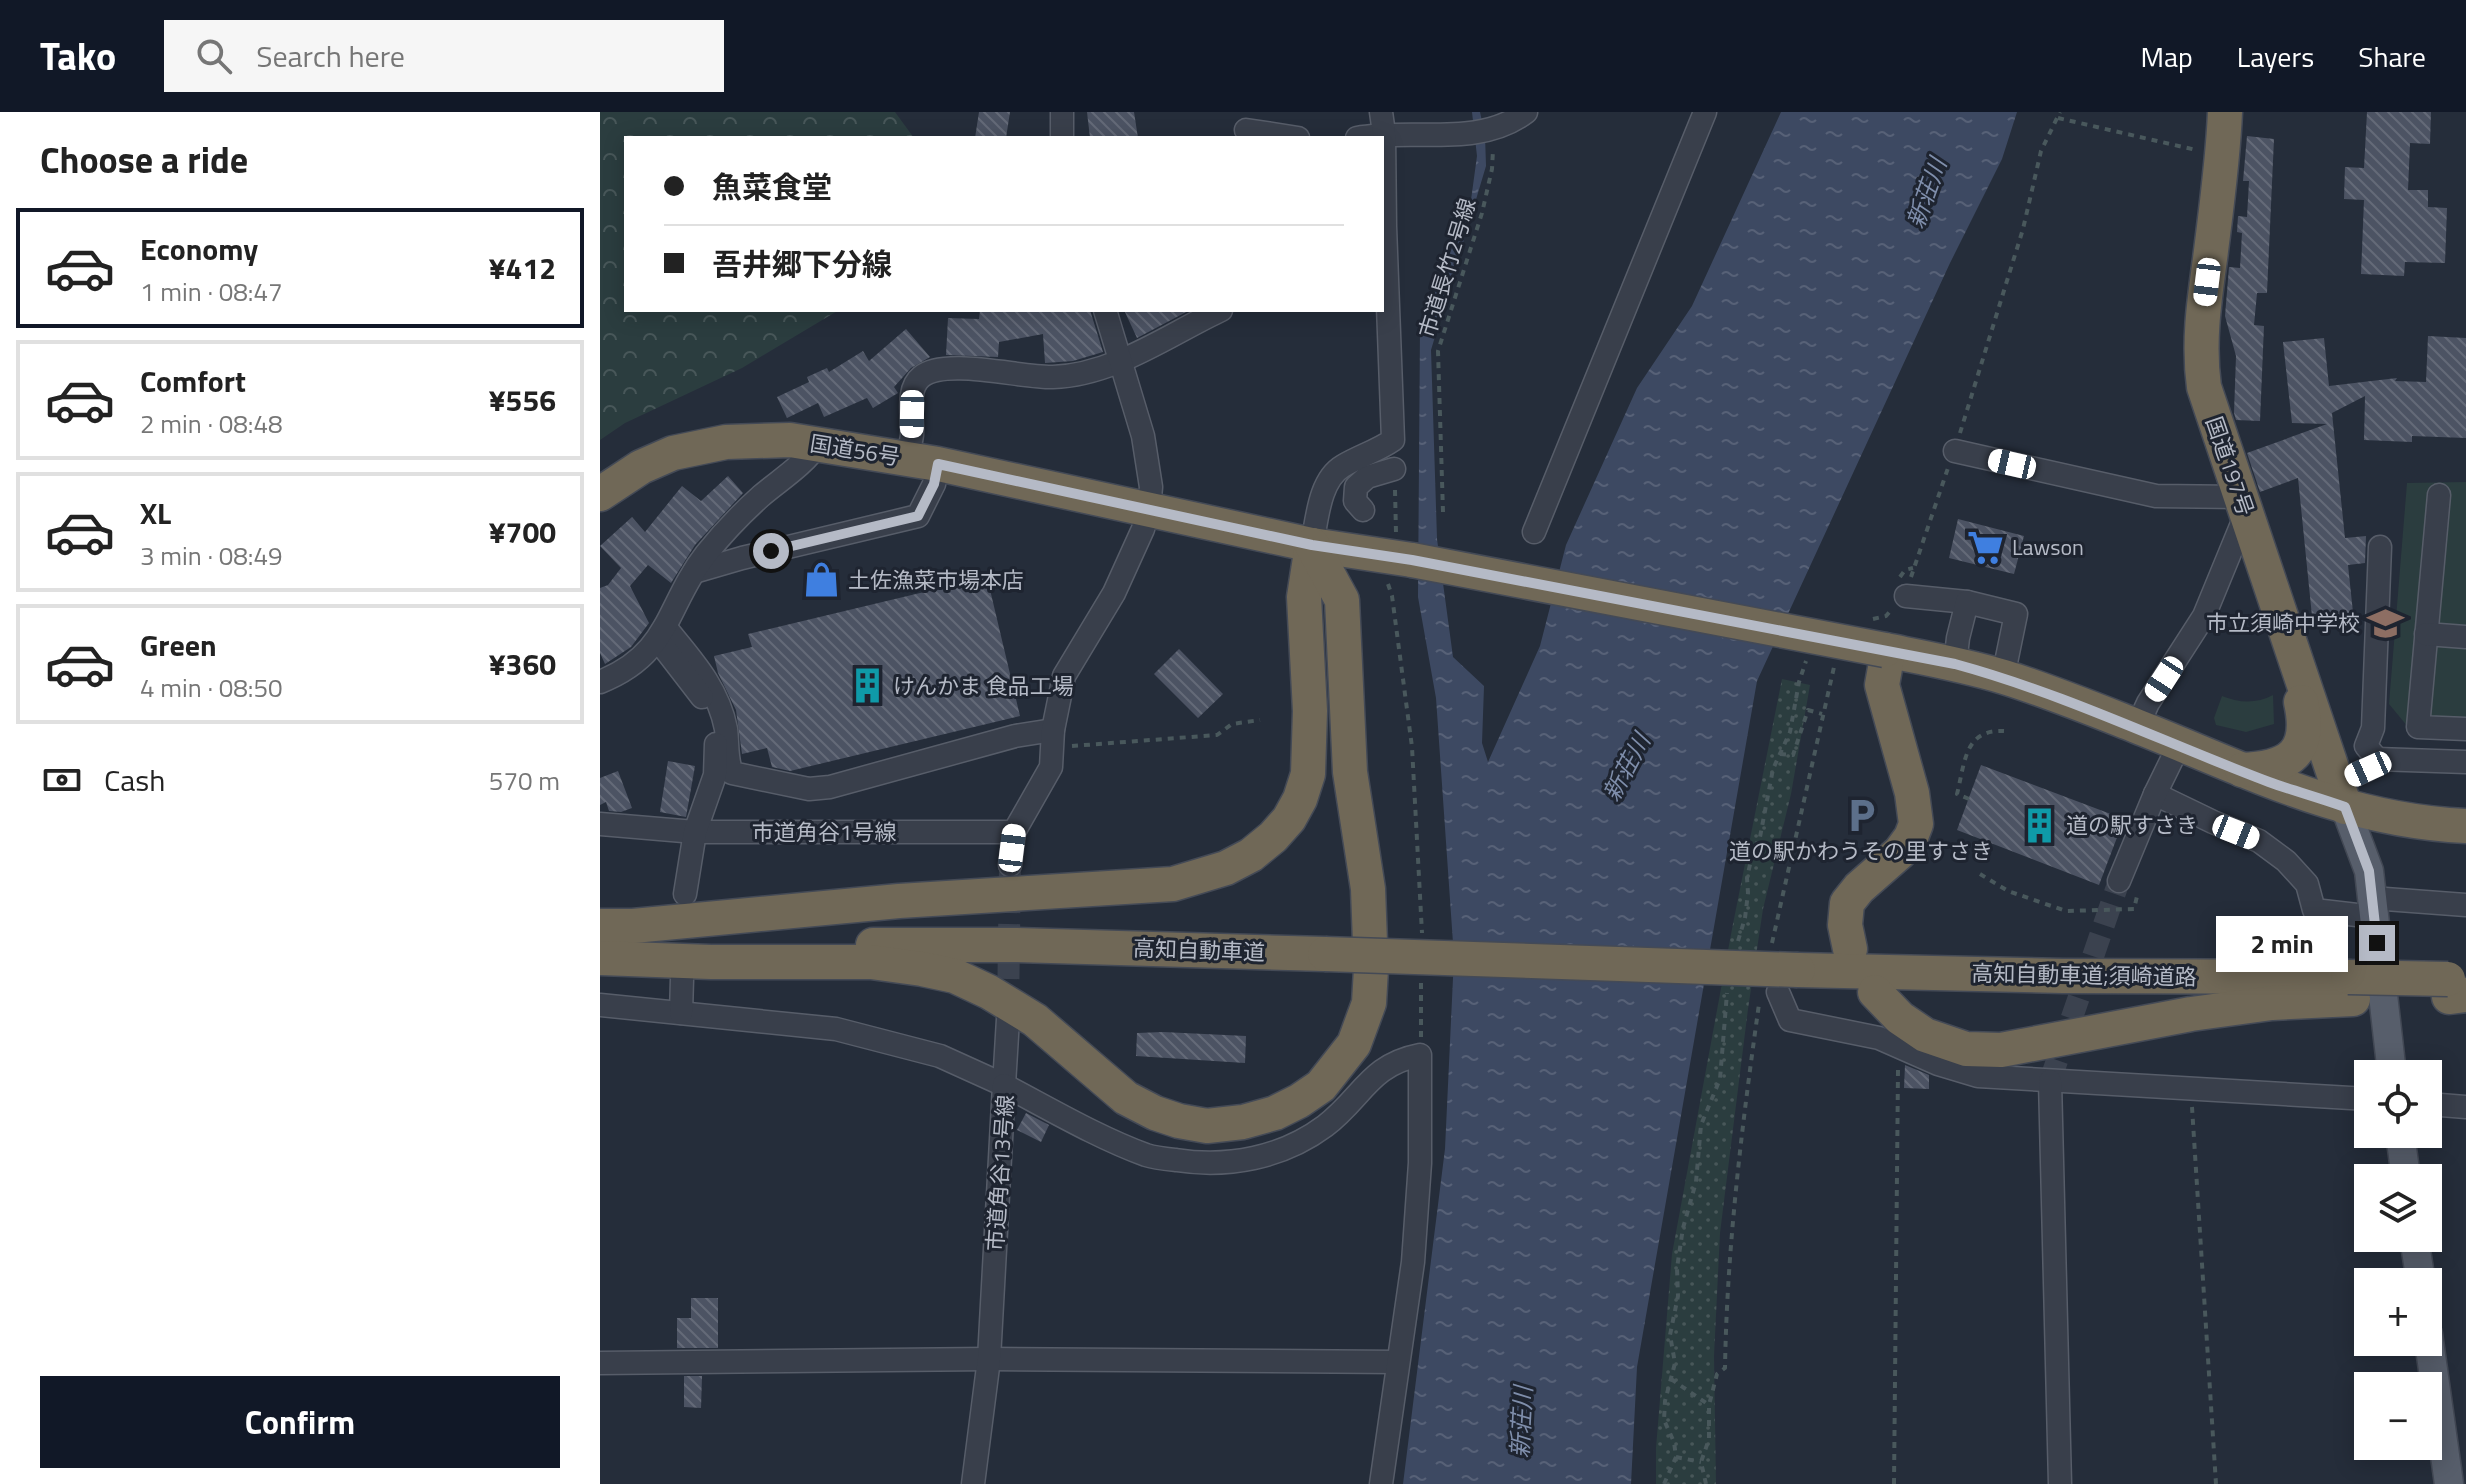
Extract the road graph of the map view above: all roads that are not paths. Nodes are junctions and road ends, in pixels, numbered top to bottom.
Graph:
1 (1062, 112) edge
2 (1526, 112) edge
3 (1705, 112) edge
4 (2225, 112) edge
5 (1383, 123) edge
6 (1246, 130) dead end
7 (1062, 136) edge
8 (1285, 136) edge
9 (1360, 136) edge
10 (1384, 248) edge
11 (1106, 312) edge
12 (1217, 312) edge
13 (1121, 361) junction
14 (819, 443) junction
15 (1955, 451) road end
16 (922, 461) junction
17 (1394, 469) dead end
18 (600, 494) edge
19 (2439, 495) dead end
20 (2243, 505) junction
21 (1149, 509) junction
22 (1363, 510) dead end
23 (1534, 532) dead end
24 (1312, 545) junction
25 (2380, 547) dead end
26 (694, 572) junction
27 (1906, 596) road end
28 (1967, 602) junction
29 (662, 634) junction
30 (2426, 634) junction
31 (2466, 637) edge
32 (2290, 650) junction
33 (1887, 651) junction
34 (1955, 664) junction
35 (2003, 677) junction
36 (600, 682) edge
37 (2137, 727) junction
38 (2466, 729) edge
39 (1053, 739) junction
40 (2179, 745) junction
41 (2377, 759) junction
42 (2466, 762) edge
43 (2241, 770) junction
44 (2155, 794) junction
45 (2341, 795) junction
46 (600, 824) edge
47 (2466, 826) edge
48 (695, 832) junction
49 (1014, 832) junction
50 (1010, 865) tunnel mouth
51 (2119, 881) tunnel mouth
52 (685, 894) dead end
53 (2466, 905) edge
54 (2373, 907) junction
55 (600, 926) edge
56 (600, 942) edge
57 (1850, 949) dead end
58 (600, 958) edge
59 (682, 979) dead end
60 (1779, 985) junction
61 (2457, 987) edge
62 (2350, 988) junction
63 (1875, 992) dead end
64 (600, 1005) edge
65 (681, 1013) junction
66 (1008, 1019) tunnel mouth
67 (2390, 1060) edge
68 (2050, 1081) junction
69 (1004, 1085) junction
70 (2354, 1098) edge
71 (2442, 1105) edge
72 (2466, 1107) edge
73 (2431, 1356) edge
74 (989, 1359) junction
75 (1398, 1362) junction
76 (600, 1363) edge
77 (973, 1484) edge
78 (1381, 1484) edge
79 (2060, 1484) edge
80 (2449, 1484) edge

1 - 7 street
2 - 5 street
3 - 23 street
4 - 20 highway, 国道197号
5 - 9 street
6 - 8 street
10 - 24 street
11 - 13 street
12 - 13 street
13 - 16 street
13 - 21 street
14 - 16 highway, 国道56号
14 - 18 highway, 国道56号
14 - 26 street
15 - 20 street
16 - 21 highway, 国道56号
16 - 26 street
17 - 22 street
19 - 30 street
20 - 32 highway, 国道197号
20 - 37 street
21 - 24 highway, 国道56号
21 - 39 street
24 - 33 highway, 国道56号, bridge
24 - 55 highway
24 - 58 highway
25 - 41 street
26 - 29 street
27 - 28 street
28 - 34 street
28 - 35 street
29 - 36 street
29 - 39 street
29 - 48 street
30 - 31 street
30 - 38 street
32 - 43 highway
32 - 45 highway, 国道197号
33 - 34 highway, 国道56号
33 - 57 highway
34 - 35 highway, 国道56号
35 - 37 highway, 国道56号
37 - 40 highway, 国道56号
39 - 49 street
40 - 43 highway, 国道56号
40 - 44 street
41 - 42 street
41 - 45 street
43 - 45 highway, 国道56号
44 - 51 street
44 - 54 street
45 - 47 highway, 国道56号
45 - 54 main road
46 - 48 street, 市道角谷1号線
48 - 49 street, 市道角谷1号線
48 - 52 street
49 - 50 street
53 - 54 street
54 - 67 main road
56 - 60 highway, 高知自動車道, bridge
59 - 65 street
60 - 62 highway, 高知自動車道;須崎道路
60 - 68 street
61 - 62 highway
62 - 63 highway
64 - 65 street
65 - 69 street
66 - 69 street
68 - 70 street
68 - 79 street
69 - 74 street, 市道角谷13号線
69 - 75 street, 市道角谷13号線
71 - 72 street
73 - 80 main road
74 - 75 street
74 - 76 street
74 - 77 street, 市道角谷13号線
75 - 78 street

